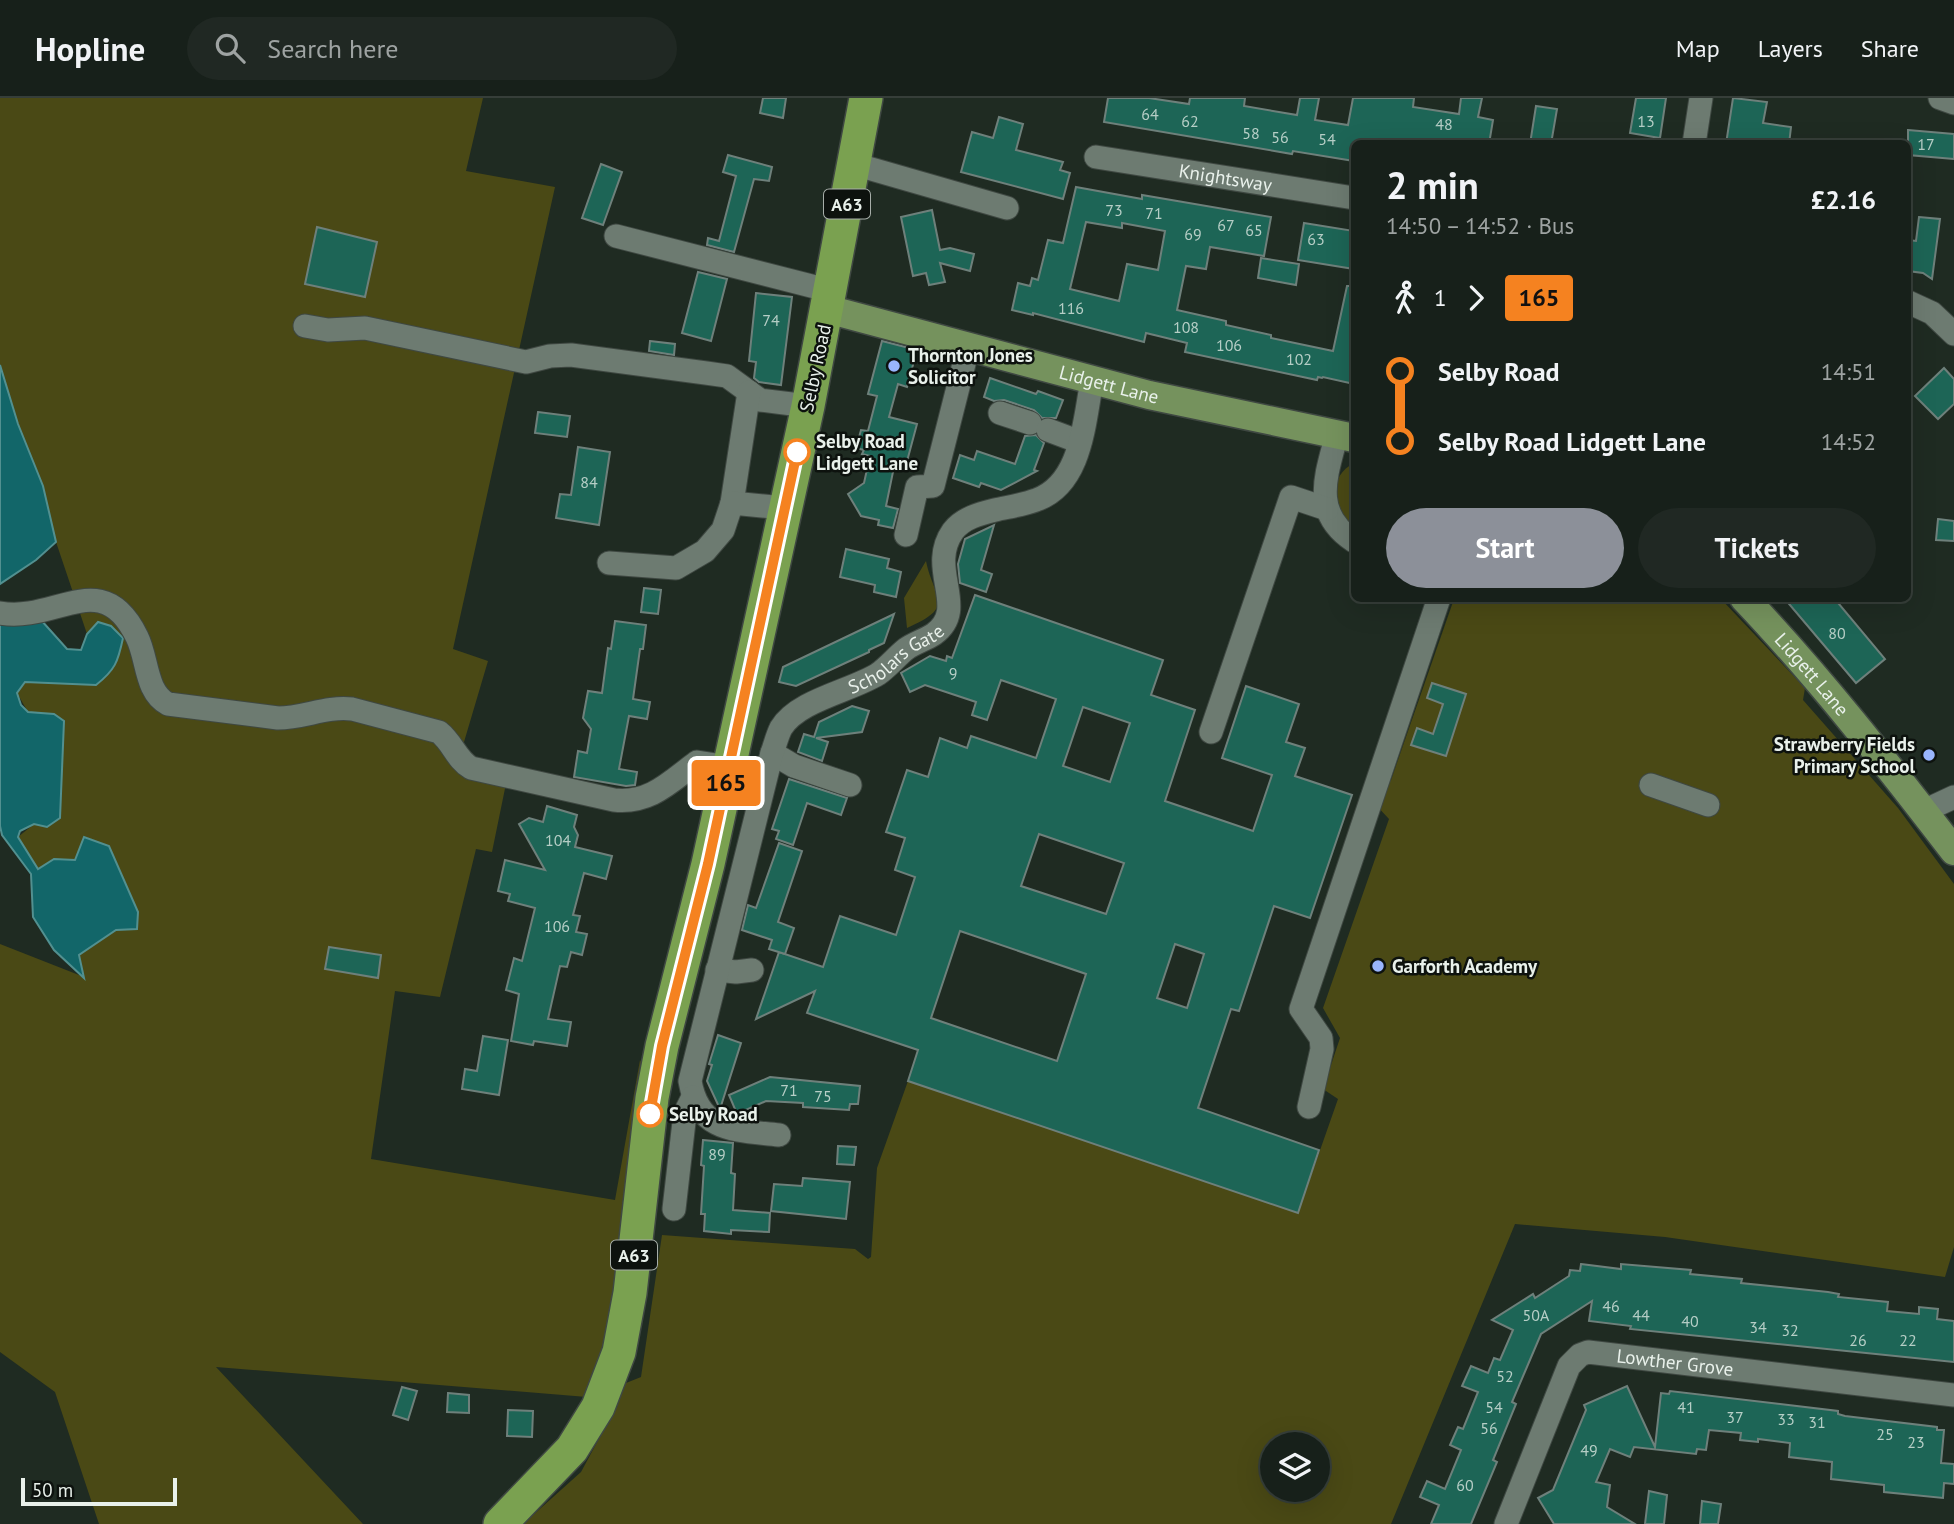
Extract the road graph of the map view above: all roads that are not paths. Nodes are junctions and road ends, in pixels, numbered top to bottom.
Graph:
1 (866, 98) edge
2 (1701, 98) edge
3 (1940, 98) edge
4 (1954, 103) edge
5 (1695, 140) edge
6 (1096, 157) dead end
7 (855, 164) junction
8 (1351, 198) edge
9 (1007, 208) dead end
10 (616, 236) dead end
11 (829, 300) junction
12 (1911, 303) edge
13 (305, 326) dead end
14 (1954, 334) edge
15 (968, 348) junction
16 (1092, 381) junction
17 (749, 392) junction
18 (808, 406) junction
19 (1000, 413) dead end
20 (1346, 436) edge
21 (1080, 442) junction
22 (732, 503) junction
23 (784, 508) junction
24 (1327, 509) junction
25 (906, 535) dead end
26 (1351, 539) edge
27 (609, 563) dead end
28 (1438, 602) edge
29 (1748, 602) edge
30 (0, 612) edge
31 (1211, 732) dead end
32 (772, 753) junction
33 (729, 767) junction
34 (850, 785) dead end
35 (1651, 785) dead end
36 (1954, 797) edge
37 (1708, 805) dead end
38 (1924, 811) junction
39 (1954, 851) edge
40 (716, 970) junction
41 (752, 970) dead end
42 (692, 1097) junction
43 (1308, 1107) dead end
44 (779, 1135) dead end
45 (674, 1209) dead end
46 (1954, 1395) edge
47 (500, 1524) edge
48 (1506, 1524) edge

1 - 7 highway, Selby Road / A63
2 - 5 street
3 - 4 street
6 - 8 street, Knightsway
7 - 9 street
7 - 11 highway, Selby Road / A63
10 - 11 street
11 - 15 main road, Lidgett Lane
11 - 18 highway, Selby Road / A63
12 - 14 street
13 - 17 street
15 - 16 main road, Lidgett Lane
15 - 25 street
16 - 20 main road, Lidgett Lane
16 - 21 street, Scholars Gate
17 - 18 street
17 - 22 street
18 - 23 highway, Selby Road / A63
19 - 21 street
20 - 24 street
21 - 32 street, Scholars Gate
22 - 23 street
22 - 27 street
23 - 33 highway, Selby Road / A63
24 - 26 street
24 - 31 street
28 - 43 street
29 - 38 main road, Lidgett Lane
30 - 33 street
32 - 34 street
32 - 40 street, Scholars Gate
33 - 47 highway, Selby Road / A63
35 - 37 street
36 - 38 street
38 - 39 main road, Lidgett Lane
40 - 41 street
40 - 42 street, Scholars Gate
42 - 44 street
42 - 45 street, Scholars Gate
46 - 48 street, Lowther Grove

